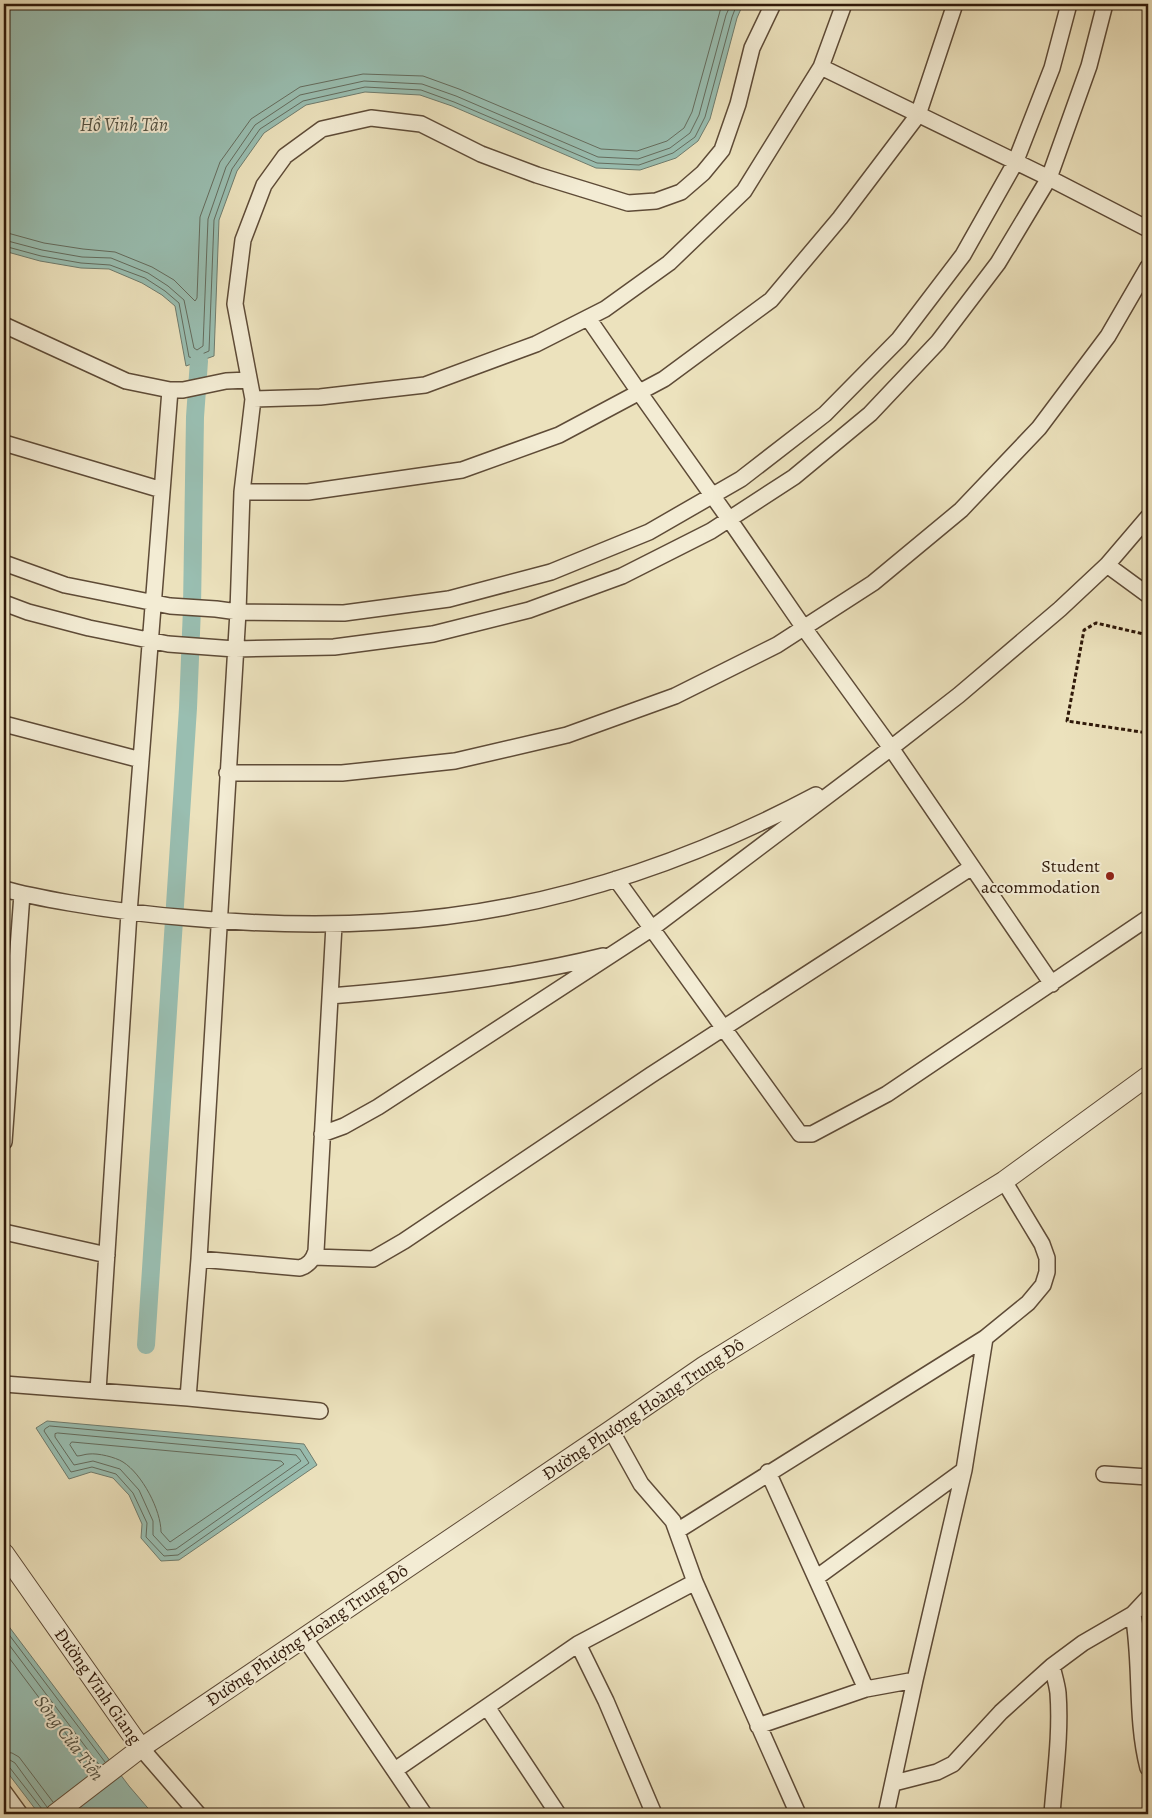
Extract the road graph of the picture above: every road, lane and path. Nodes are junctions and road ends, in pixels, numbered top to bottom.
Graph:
1 (773, 4) edge
2 (844, 4) edge
3 (955, 4) edge
4 (1068, 4) edge
5 (1106, 4) edge
6 (821, 67) junction
7 (918, 115) junction
8 (1014, 163) junction
9 (1049, 178) junction
10 (1148, 229) edge
11 (1148, 267) edge
12 (588, 318) junction
13 (4, 325) edge
14 (249, 380) junction
15 (176, 390) junction
16 (639, 392) junction
17 (253, 399) junction
18 (4, 443) edge
19 (162, 490) junction
20 (242, 492) junction
21 (712, 496) junction
22 (1148, 517) edge
23 (730, 519) junction
24 (4, 563) edge
25 (1106, 566) junction
26 (1148, 595) edge
27 (153, 602) junction
28 (4, 603) edge
29 (238, 612) junction
30 (804, 628) junction
31 (1148, 635) edge
32 (150, 641) junction
33 (235, 649) junction
34 (4, 724) edge
35 (1148, 732) edge
36 (891, 748) junction
37 (141, 760) junction
38 (869, 764) junction
39 (227, 772) junction
40 (972, 867) junction
41 (616, 879) junction
42 (4, 889) edge
43 (22, 894) junction
44 (129, 913) junction
45 (1148, 918) edge
46 (218, 921) junction
47 (334, 925) junction
48 (651, 929) junction
49 (613, 954) junction
50 (1052, 984) junction
51 (330, 996) junction
52 (724, 1030) junction
53 (1148, 1076) edge
54 (322, 1134) junction
55 (4, 1142) edge
56 (1004, 1181) junction
57 (4, 1232) edge
58 (107, 1255) junction
59 (314, 1257) junction
60 (198, 1259) junction
61 (985, 1338) junction
62 (4, 1384) edge
63 (98, 1391) junction
64 (188, 1398) junction
65 (320, 1411) dead end
66 (611, 1430) junction
67 (964, 1470) junction
68 (768, 1472) junction
69 (1104, 1474) dead end
70 (1148, 1477) edge
71 (678, 1531) junction
72 (4, 1553) edge
73 (816, 1578) junction
74 (695, 1582) junction
75 (1148, 1598) edge
76 (1133, 1614) junction
77 (304, 1637) junction
78 (578, 1644) junction
79 (1052, 1666) junction
80 (915, 1680) junction
81 (866, 1688) junction
82 (487, 1707) junction
83 (758, 1726) junction
84 (141, 1748) junction
85 (1148, 1768) edge
86 (395, 1770) junction
87 (894, 1783) junction
88 (4, 1792) edge
89 (20, 1814) edge
90 (55, 1814) edge
91 (198, 1814) edge
92 (424, 1814) edge
93 (558, 1814) edge
94 (654, 1814) edge
95 (798, 1814) edge
96 (886, 1814) edge
97 (1052, 1814) edge

1 - 14 street
2 - 6 street
3 - 7 street
4 - 8 street
5 - 9 street
6 - 7 street
6 - 12 street
7 - 8 street
7 - 16 street
8 - 9 street
8 - 21 street
9 - 10 street
9 - 23 street
11 - 30 street
12 - 16 street
12 - 17 street
13 - 15 street
14 - 15 street
14 - 17 street
15 - 19 street
16 - 20 street
16 - 21 street
17 - 20 street
18 - 19 street
19 - 27 street
20 - 29 street
21 - 23 street
21 - 29 street
22 - 25 street
23 - 30 street
23 - 33 street
24 - 27 street
25 - 26 street
25 - 36 street
27 - 29 street
27 - 32 street
28 - 32 street
29 - 33 street
30 - 36 street
30 - 39 street
31 - 35 path
32 - 33 street
32 - 37 street
33 - 39 street
34 - 37 street
36 - 38 street
36 - 40 street
37 - 44 street
38 - 41 street
38 - 48 street
39 - 46 street
40 - 50 street
40 - 52 street
41 - 47 street
41 - 48 street
42 - 43 street
43 - 44 street
43 - 55 street
44 - 46 street
44 - 58 street
45 - 50 street
46 - 47 street
46 - 60 street
47 - 51 street
48 - 49 street
48 - 52 street
49 - 51 street
49 - 54 street
50 - 52 street
51 - 54 street
52 - 59 street
53 - 56 street, Đường Phượng Hoàng Trung Đô
54 - 59 street
56 - 61 street
56 - 66 street, Đường Phượng Hoàng Trung Đô
57 - 58 street
58 - 63 street
59 - 60 street
60 - 64 street
61 - 67 street
61 - 68 street
62 - 63 street
63 - 64 street
64 - 65 street
66 - 71 street
66 - 77 street, Đường Phượng Hoàng Trung Đô
67 - 73 street
67 - 80 street
68 - 71 street
68 - 73 street
69 - 70 street
71 - 74 street
72 - 84 street, Đường Vĩnh Giang
73 - 81 street
74 - 78 street
74 - 83 street
75 - 76 street
76 - 79 street
76 - 85 street
77 - 84 street, Đường Phượng Hoàng Trung Đô
77 - 86 street
78 - 82 street
78 - 94 street
79 - 87 street
79 - 97 street
80 - 81 street
80 - 87 street
81 - 83 street
82 - 86 street
82 - 93 street
83 - 95 street
84 - 90 street, Đường Phượng Hoàng Trung Đô
84 - 91 street, Đường Vĩnh Giang
86 - 92 street
87 - 96 street
88 - 89 street

